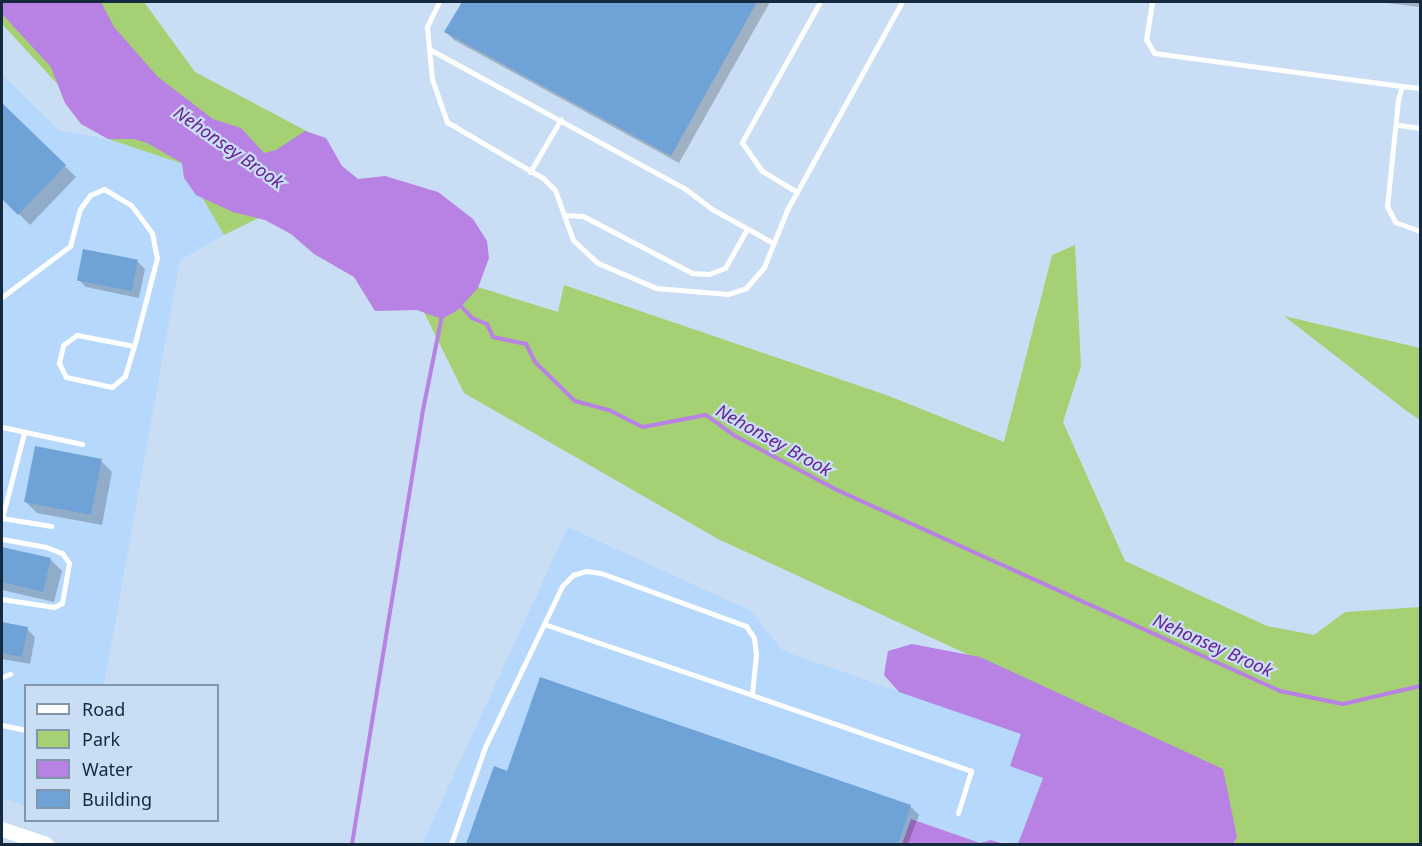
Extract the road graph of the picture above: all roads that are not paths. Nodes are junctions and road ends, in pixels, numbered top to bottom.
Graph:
1 (439, 2) edge
2 (820, 2) edge
3 (902, 2) edge
4 (1152, 2) edge
5 (429, 49) junction
6 (1402, 86) junction
7 (1420, 88) edge
8 (561, 119) junction
9 (1399, 124) junction
10 (1420, 128) edge
11 (530, 172) junction
12 (797, 192) junction
13 (564, 215) junction
14 (747, 229) junction
15 (1420, 231) edge
16 (773, 243) junction
17 (2, 297) edge
18 (134, 346) junction
19 (2, 427) edge
20 (24, 433) junction
21 (82, 444) dead end
22 (2, 518) edge
23 (51, 526) dead end
24 (2, 539) edge
25 (2, 599) edge
26 (544, 624) junction
27 (10, 674) dead end
28 (2, 677) edge
29 (752, 695) junction
30 (2, 724) edge
31 (24, 730) edge
32 (958, 813) dead end
33 (2, 829) edge
34 (46, 844) edge
35 (451, 844) edge

1 - 5 lane
2 - 12 lane
3 - 12 lane
4 - 6 lane
5 - 8 lane
5 - 11 lane
6 - 7 lane
6 - 9 lane
8 - 11 lane
8 - 14 lane
9 - 10 lane
9 - 15 lane
11 - 13 lane
12 - 16 lane
13 - 14 lane
13 - 16 lane
14 - 16 lane
17 - 18 lane
18 - 18 lane
19 - 20 lane
20 - 21 lane
20 - 22 lane
22 - 23 lane
24 - 25 lane
26 - 29 lane
26 - 29 lane
26 - 35 lane
27 - 28 lane
29 - 32 lane
30 - 31 lane
33 - 34 main road

